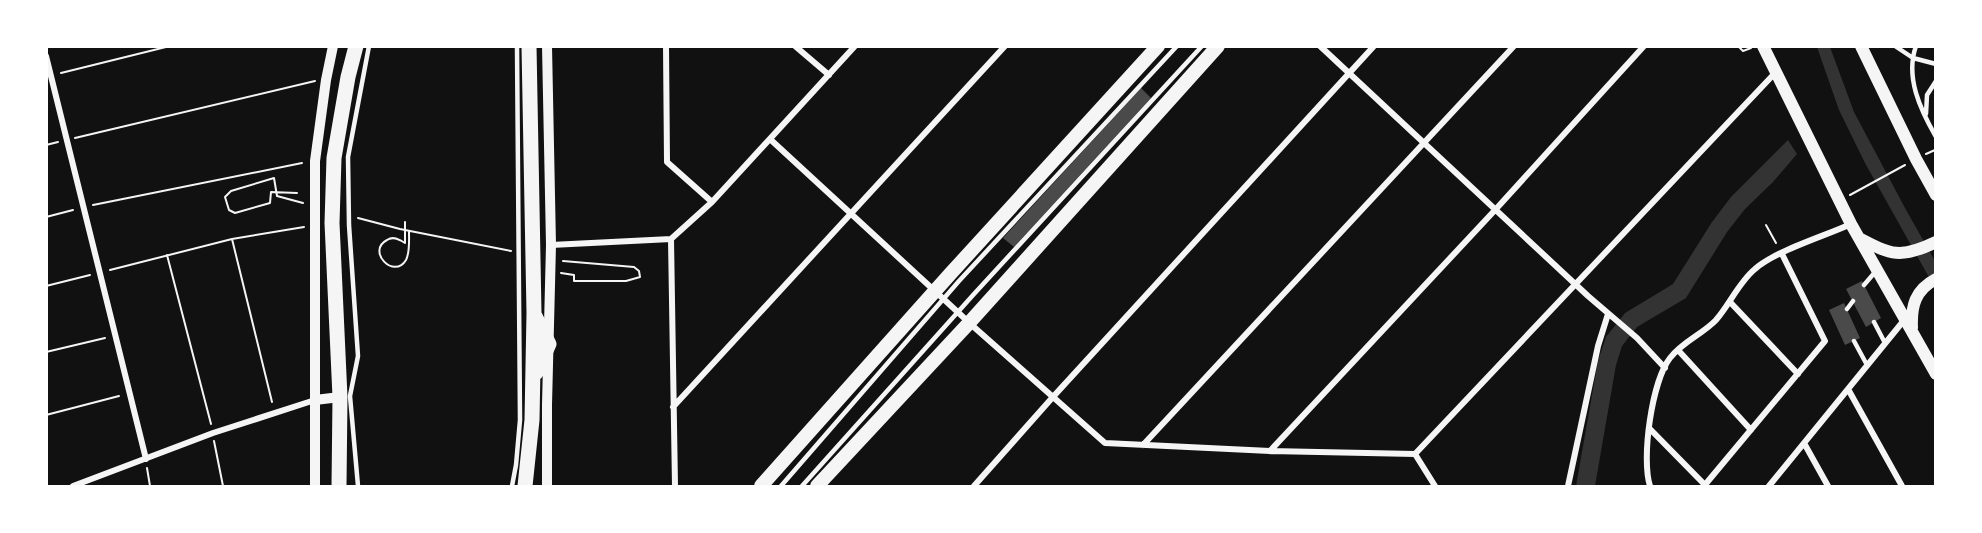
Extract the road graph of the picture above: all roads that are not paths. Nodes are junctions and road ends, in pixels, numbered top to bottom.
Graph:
1 (333, 46) edge
2 (356, 46) edge
3 (369, 46) edge
4 (517, 46) edge
5 (529, 46) edge
6 (547, 46) edge
7 (666, 46) edge
8 (795, 46) edge
9 (855, 46) edge
10 (1005, 46) edge
11 (1158, 46) edge
12 (1177, 46) edge
13 (1202, 46) edge
14 (1218, 46) edge
15 (1320, 46) edge
16 (1374, 46) edge
17 (1514, 46) edge
18 (1644, 46) edge
19 (1763, 46) edge
20 (1861, 46) edge
21 (1895, 46) edge
22 (1917, 46) edge
23 (46, 56) edge
24 (1912, 58) junction
25 (1935, 64) edge
26 (1775, 73) junction
27 (1350, 74) junction
28 (829, 75) junction
29 (1935, 81) edge
30 (1927, 119) junction
31 (1935, 129) edge
32 (1935, 137) edge
33 (771, 140) junction
34 (1425, 143) junction
35 (1935, 195) edge
36 (712, 202) junction
37 (1496, 209) junction
38 (850, 214) junction
39 (1851, 224) junction
40 (1859, 238) junction
41 (671, 239) junction
42 (1935, 242) edge
43 (551, 245) junction
44 (1782, 254) junction
45 (1876, 270) junction
46 (1935, 279) edge
47 (1576, 283) junction
48 (1864, 285) dead end
49 (939, 295) junction
50 (1853, 301) dead end
51 (1730, 302) junction
52 (1847, 309) dead end
53 (958, 312) junction
54 (534, 313) junction
55 (1908, 315) junction
56 (1611, 317) junction
57 (1874, 322) dead end
58 (969, 323) junction
59 (1854, 341) dead end
60 (1885, 343) junction
61 (549, 344) junction
62 (1678, 350) junction
63 (1867, 365) junction
64 (1665, 368) junction
65 (1798, 374) junction
66 (1935, 374) edge
67 (532, 380) junction
68 (1848, 389) junction
69 (340, 398) junction
70 (1052, 398) junction
71 (315, 399) junction
72 (673, 407) junction
73 (1649, 428) junction
74 (1751, 430) junction
75 (1804, 443) junction
76 (1143, 445) junction
77 (1270, 451) junction
78 (1415, 454) junction
79 (146, 459) junction
80 (1433, 485) edge
81 (74, 486) edge
82 (315, 486) edge
83 (339, 486) edge
84 (358, 486) edge
85 (512, 486) edge
86 (525, 486) edge
87 (547, 486) edge
88 (675, 486) edge
89 (761, 486) edge
90 (780, 486) edge
91 (802, 486) edge
92 (817, 486) edge
93 (974, 486) edge
94 (1568, 486) edge
95 (1650, 486) edge
96 (1705, 486) edge
97 (1769, 486) edge
98 (1828, 486) edge
99 (1902, 486) edge

1 - 71 street
2 - 69 highway
3 - 84 lane
4 - 85 lane
5 - 54 highway
6 - 43 street
7 - 36 street
8 - 28 street
9 - 28 street
10 - 38 street
11 - 49 main road
12 - 49 lane
13 - 53 lane
14 - 58 main road
15 - 27 street
16 - 27 street
17 - 34 street
18 - 37 street
19 - 26 main road
20 - 35 main road
21 - 24 lane
22 - 24 lane
23 - 79 street
24 - 25 lane
24 - 30 lane
26 - 39 main road
26 - 47 street
27 - 34 street
27 - 70 street
28 - 33 street
29 - 30 lane
30 - 31 lane
30 - 32 lane
33 - 36 street
33 - 38 street
34 - 37 street
34 - 76 street
36 - 41 street
37 - 47 street
37 - 77 street
38 - 49 street
38 - 72 street
39 - 40 main road
39 - 44 street
40 - 42 main road
40 - 45 main road
41 - 43 street
41 - 72 street
43 - 61 street
44 - 51 street
44 - 65 street
45 - 48 lane
45 - 55 main road
46 - 55 main road
47 - 56 street
47 - 78 street
49 - 53 street
49 - 89 main road
49 - 90 lane
50 - 52 lane
51 - 62 street
51 - 65 street
53 - 58 street
53 - 91 lane
54 - 61 highway
54 - 67 highway
55 - 60 street
55 - 66 main road
56 - 64 street
56 - 94 street
57 - 60 lane
58 - 70 street
58 - 92 main road
59 - 63 lane
60 - 63 street
61 - 67 highway
61 - 87 street
62 - 64 street
62 - 74 street
63 - 68 street
64 - 73 street
65 - 74 street
67 - 86 highway
68 - 75 street
68 - 99 street
69 - 71 street
69 - 83 highway
70 - 76 street
70 - 93 street
71 - 79 street
71 - 82 street
72 - 88 street
73 - 95 street
73 - 96 street
74 - 96 street
75 - 97 street
75 - 98 street
76 - 77 street
77 - 78 street
78 - 80 street
79 - 81 street

